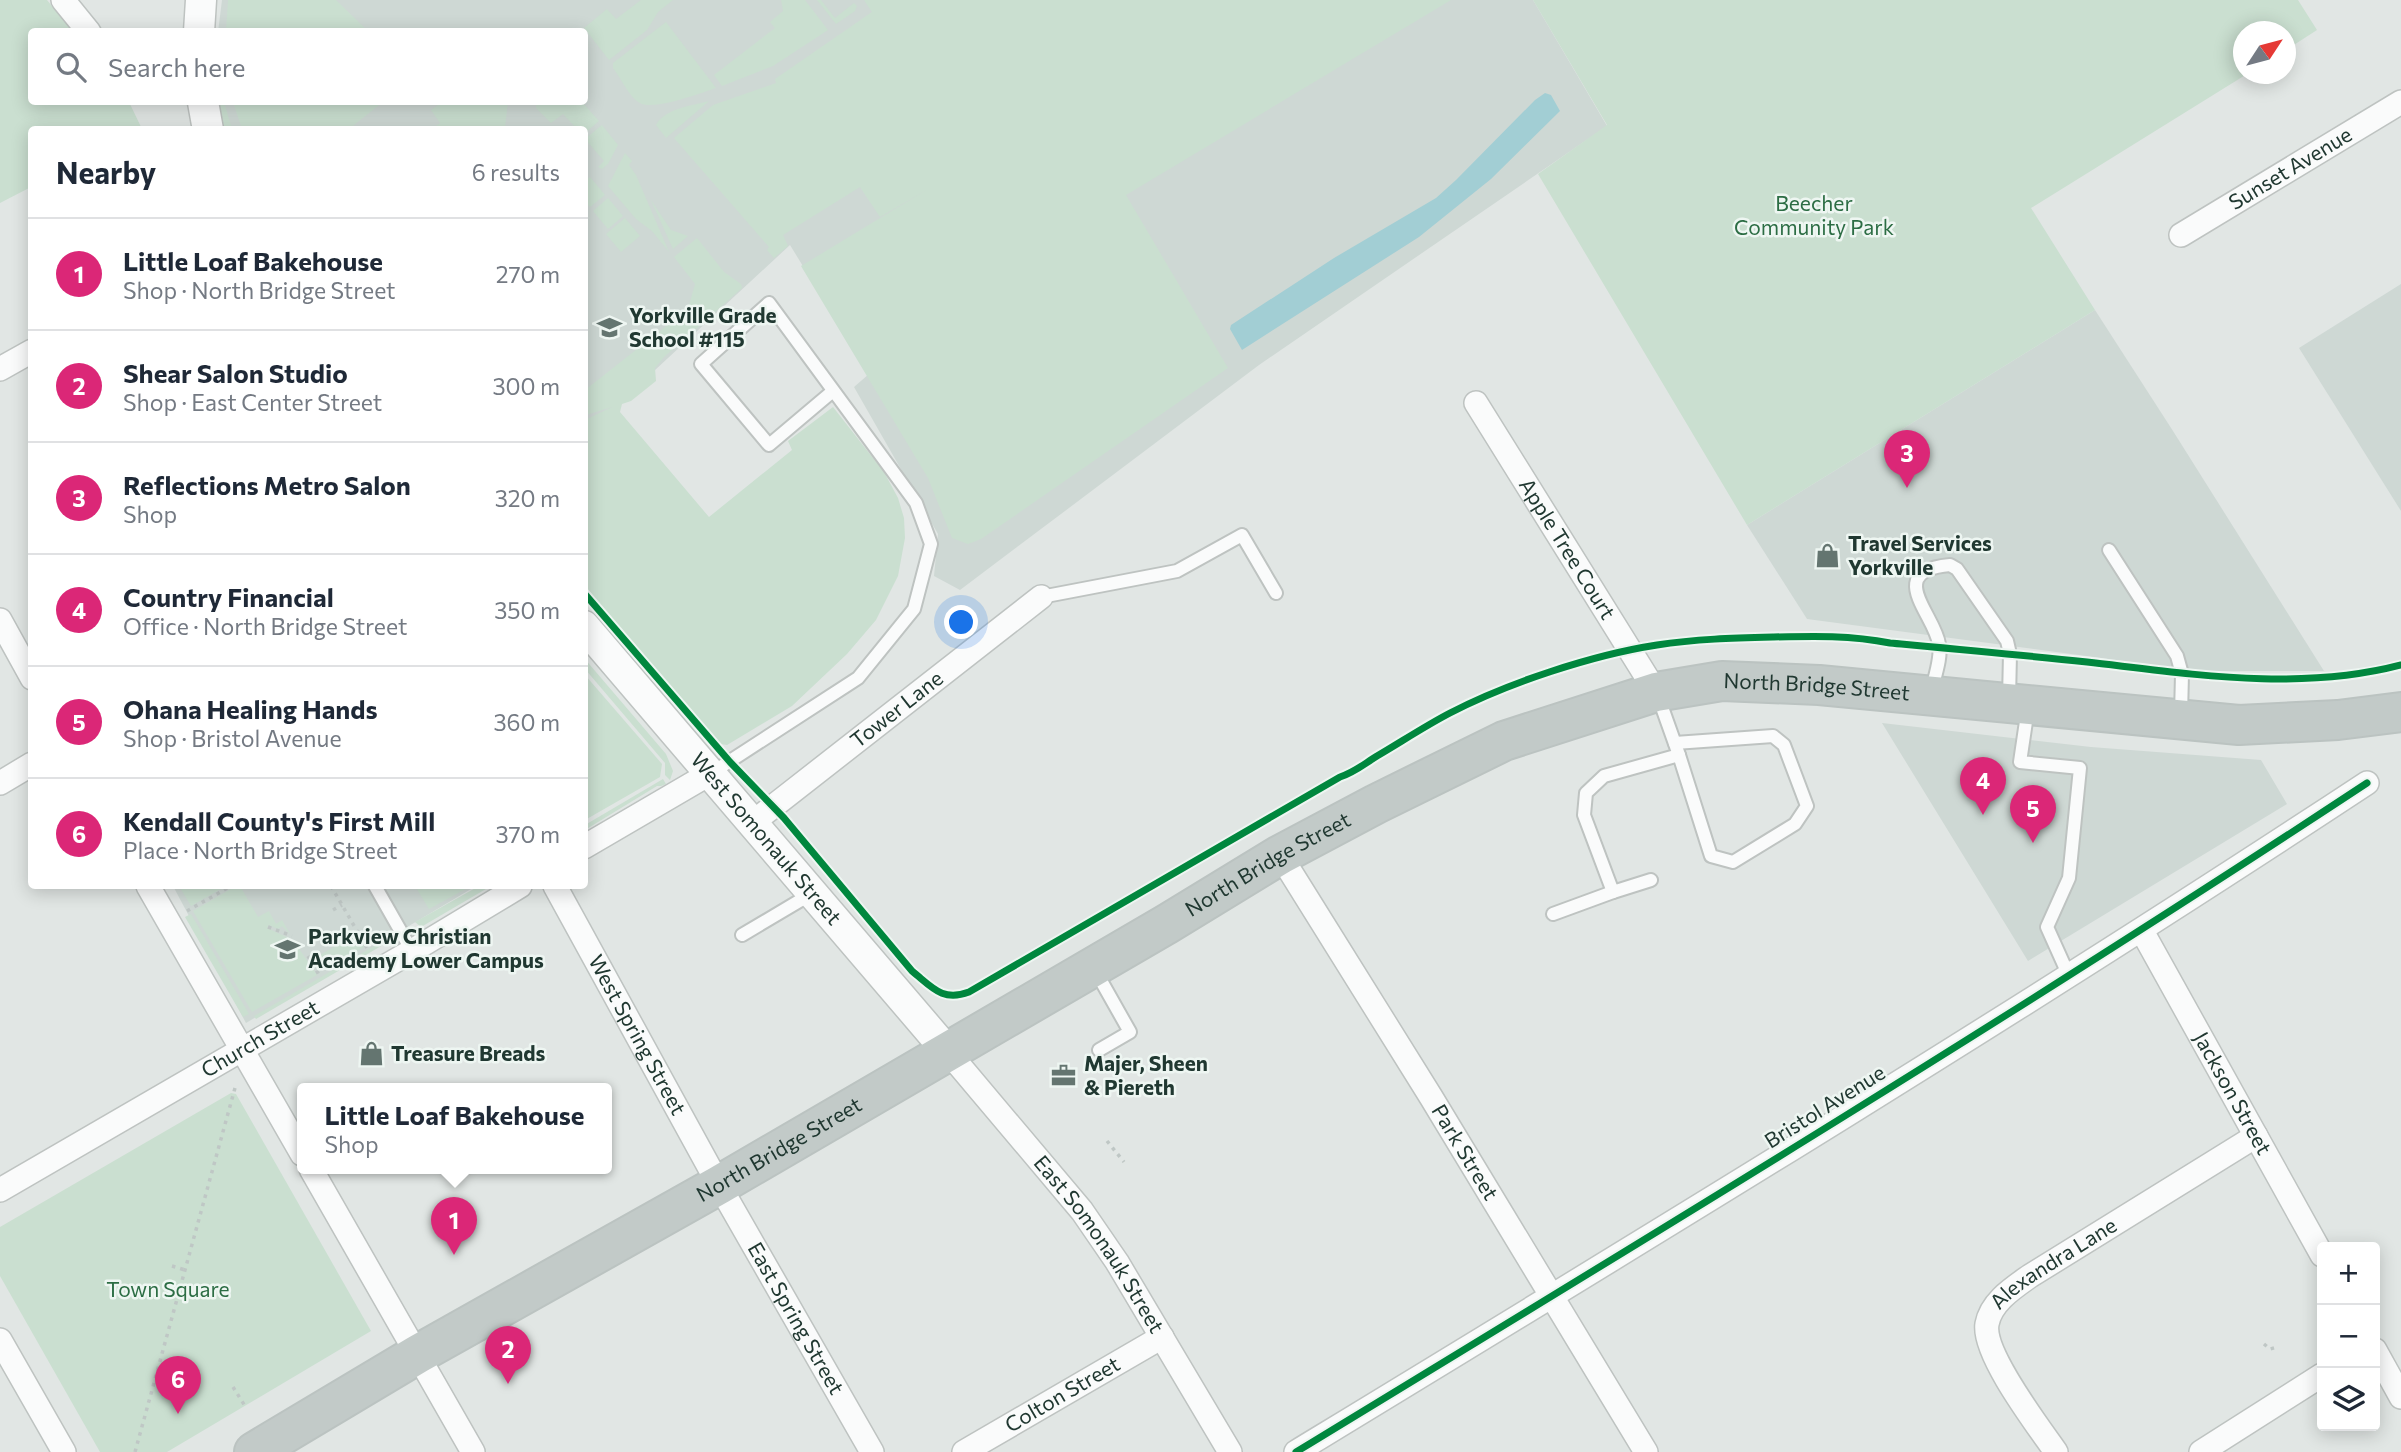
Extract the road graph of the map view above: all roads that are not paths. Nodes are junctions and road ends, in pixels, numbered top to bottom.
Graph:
1 (63, 0) edge
2 (201, 0) edge
3 (86, 28) edge
4 (199, 28) edge
5 (2401, 102) edge
6 (204, 105) edge
7 (207, 126) edge
8 (2181, 235) dead end
9 (28, 353) edge
10 (0, 369) edge
11 (834, 391) junction
12 (1476, 403) dead end
13 (2109, 550) dead end
14 (1276, 593) dead end
15 (1041, 597) joint
16 (0, 620) edge
17 (588, 631) edge
18 (28, 671) edge
19 (1656, 692) junction
20 (1930, 695) junction
21 (2019, 704) junction
22 (2401, 712) edge
23 (2181, 719) junction
24 (1677, 749) junction
25 (28, 766) edge
26 (709, 774) junction
27 (0, 783) edge
28 (2367, 783) dead end
29 (751, 823) junction
30 (588, 845) edge
31 (1280, 855) junction
32 (1651, 880) dead end
33 (150, 889) edge
34 (377, 889) edge
35 (515, 889) edge
36 (557, 889) edge
37 (1613, 892) junction
38 (812, 894) junction
39 (1553, 914) dead end
40 (2142, 931) junction
41 (742, 935) dead end
42 (412, 951) junction
43 (1093, 967) junction
44 (2069, 976) junction
45 (241, 1049) junction
46 (1099, 1050) dead end
47 (948, 1052) junction
48 (2256, 1136) junction
49 (297, 1145) edge
50 (314, 1174) edge
51 (719, 1185) junction
52 (0, 1190) edge
53 (2317, 1246) edge
54 (1553, 1296) junction
55 (1162, 1337) junction
56 (0, 1340) edge
57 (418, 1354) junction
58 (2380, 1359) edge
59 (2317, 1378) edge
60 (2401, 1397) edge
61 (276, 1443) edge
62 (64, 1452) edge
63 (473, 1452) edge
64 (872, 1452) edge
65 (964, 1452) edge
66 (1230, 1452) edge
67 (1296, 1452) edge
68 (1646, 1452) edge
69 (2056, 1452) edge
70 (2201, 1452) edge

1 - 3 street
2 - 4 street
5 - 8 street, Sunset Avenue
6 - 7 street
9 - 10 street
11 - 11 lane
11 - 26 lane
12 - 19 street, Apple Tree Court
13 - 23 lane
14 - 15 lane
15 - 29 street, Tower Lane
16 - 18 street
17 - 26 street, West Somonauk Street
19 - 20 highway, North Bridge Street
19 - 24 lane
19 - 31 highway, North Bridge Street
20 - 21 highway, North Bridge Street
20 - 21 lane
21 - 23 highway, North Bridge Street
21 - 44 lane
22 - 23 highway, North Bridge Street
24 - 24 lane
24 - 37 lane
25 - 27 street
26 - 29 street, West Somonauk Street
26 - 30 street
28 - 40 street, Bristol Avenue
29 - 38 street, West Somonauk Street
31 - 43 highway, North Bridge Street
31 - 54 street, Park Street
32 - 37 lane
33 - 45 street
34 - 42 lane
35 - 42 street, Church Street
36 - 51 street, West Spring Street
37 - 39 lane
38 - 41 lane
38 - 47 street, West Somonauk Street
40 - 44 street, Bristol Avenue
40 - 48 street, Jackson Street
42 - 45 street, Church Street
43 - 46 lane
43 - 47 highway, North Bridge Street
44 - 54 street, Bristol Avenue
45 - 49 street
45 - 52 street, Church Street
47 - 51 highway, North Bridge Street
47 - 55 street, East Somonauk Street
48 - 53 street, Jackson Street
48 - 69 street, Alexandra Lane
50 - 57 street
51 - 57 highway, North Bridge Street
51 - 64 street, East Spring Street
54 - 67 street, Bristol Avenue
54 - 68 street, Park Street
55 - 65 street, Colton Street
55 - 66 street, East Somonauk Street
56 - 62 street
57 - 61 highway, North Bridge Street
57 - 63 street
58 - 60 street
59 - 70 street

